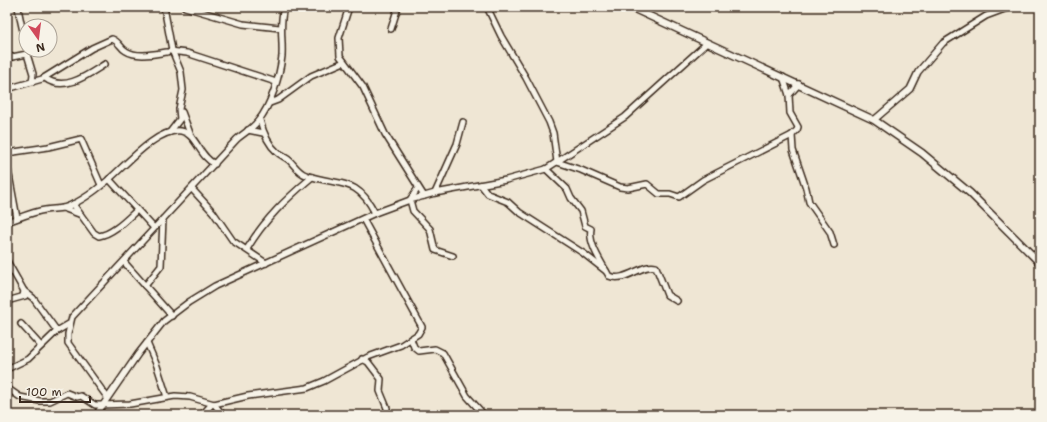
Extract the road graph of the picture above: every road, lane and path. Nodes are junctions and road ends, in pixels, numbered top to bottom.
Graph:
1 (18, 7) edge
2 (164, 7) edge
3 (185, 7) edge
4 (284, 7) edge
5 (349, 7) edge
6 (398, 7) edge
7 (487, 7) edge
8 (630, 7) edge
9 (1010, 7) edge
10 (19, 18) edge
11 (280, 28) junction
12 (391, 29) dead end
13 (707, 42) junction
14 (169, 51) junction
15 (18, 55) edge
16 (7, 58) edge
17 (29, 58) edge
18 (344, 62) junction
19 (105, 64) dead end
20 (33, 74) junction
21 (783, 77) junction
22 (43, 78) junction
23 (32, 82) junction
24 (276, 82) junction
25 (798, 84) junction
26 (7, 89) edge
27 (789, 95) junction
28 (270, 103) junction
29 (180, 105) junction
30 (260, 120) junction
31 (874, 120) junction
32 (463, 122) dead end
33 (248, 130) junction
34 (170, 133) junction
35 (263, 133) junction
36 (792, 135) junction
37 (191, 136) junction
38 (7, 153) edge
39 (557, 162) junction
40 (7, 164) edge
41 (214, 164) junction
42 (546, 169) junction
43 (312, 177) junction
44 (109, 179) junction
45 (101, 185) junction
46 (481, 185) junction
47 (418, 188) junction
48 (192, 189) junction
49 (435, 193) junction
50 (424, 196) junction
51 (410, 200) junction
52 (73, 204) junction
53 (63, 208) junction
54 (137, 210) junction
55 (375, 213) junction
56 (79, 214) junction
57 (18, 218) junction
58 (163, 219) junction
59 (363, 219) junction
60 (7, 222) edge
61 (154, 228) junction
62 (834, 245) dead end
63 (247, 249) junction
64 (453, 256) dead end
65 (7, 261) edge
66 (124, 262) junction
67 (266, 263) junction
68 (1040, 263) edge
69 (606, 271) junction
70 (146, 286) junction
71 (24, 294) junction
72 (7, 301) edge
73 (677, 301) dead end
74 (172, 316) junction
75 (21, 324) dead end
76 (70, 324) junction
77 (57, 331) junction
78 (411, 339) junction
79 (147, 343) junction
80 (41, 346) junction
81 (366, 359) junction
82 (7, 369) edge
83 (7, 388) edge
84 (107, 397) junction
85 (167, 397) junction
86 (213, 404) junction
87 (102, 405) junction
88 (96, 415) edge
89 (202, 415) edge
90 (223, 415) edge
91 (387, 415) edge
92 (484, 415) edge

1 - 10 street
2 - 14 street
3 - 11 street
4 - 11 street
5 - 18 street
6 - 12 street
7 - 39 street
8 - 13 main road
9 - 31 street
11 - 24 street
13 - 21 main road
13 - 39 street
14 - 22 street
14 - 24 street
14 - 29 street
15 - 16 street
17 - 20 street
18 - 28 street
18 - 47 street
19 - 22 street
20 - 22 street
20 - 23 street
21 - 25 main road
21 - 27 street
22 - 23 street
23 - 26 street
24 - 28 street
25 - 27 street
25 - 31 main road
27 - 36 street
28 - 30 street
29 - 34 street
29 - 37 street
30 - 33 street
30 - 35 street
31 - 68 main road
32 - 49 street
33 - 35 street
33 - 41 street
34 - 37 street
34 - 44 street
35 - 43 street
36 - 39 street
36 - 62 street
37 - 41 street
38 - 45 street
39 - 42 street
40 - 57 street
41 - 48 street
42 - 46 street
42 - 69 street
43 - 55 street
43 - 63 street
44 - 45 street
44 - 54 street
45 - 52 street
46 - 49 street
46 - 69 street
47 - 50 street
47 - 51 street
48 - 58 street
48 - 63 street
49 - 50 street
50 - 51 street
51 - 55 street
51 - 64 street
52 - 53 street
52 - 56 street
53 - 56 street
53 - 57 street
54 - 56 street
54 - 61 street
55 - 59 street
57 - 60 street
58 - 61 street
58 - 70 street
59 - 67 street
59 - 78 street
61 - 66 street
63 - 67 street
65 - 71 street
66 - 70 street
66 - 76 street
67 - 74 street
69 - 73 street
70 - 74 street
71 - 72 street
71 - 77 street
74 - 79 street
75 - 80 street
76 - 77 street
76 - 84 street
77 - 80 street
78 - 81 street
78 - 92 street
79 - 84 street
79 - 85 street
80 - 82 street
81 - 86 street
81 - 91 street
83 - 87 street
84 - 87 street
85 - 86 street
85 - 87 street
86 - 89 street
86 - 90 street
87 - 88 street

